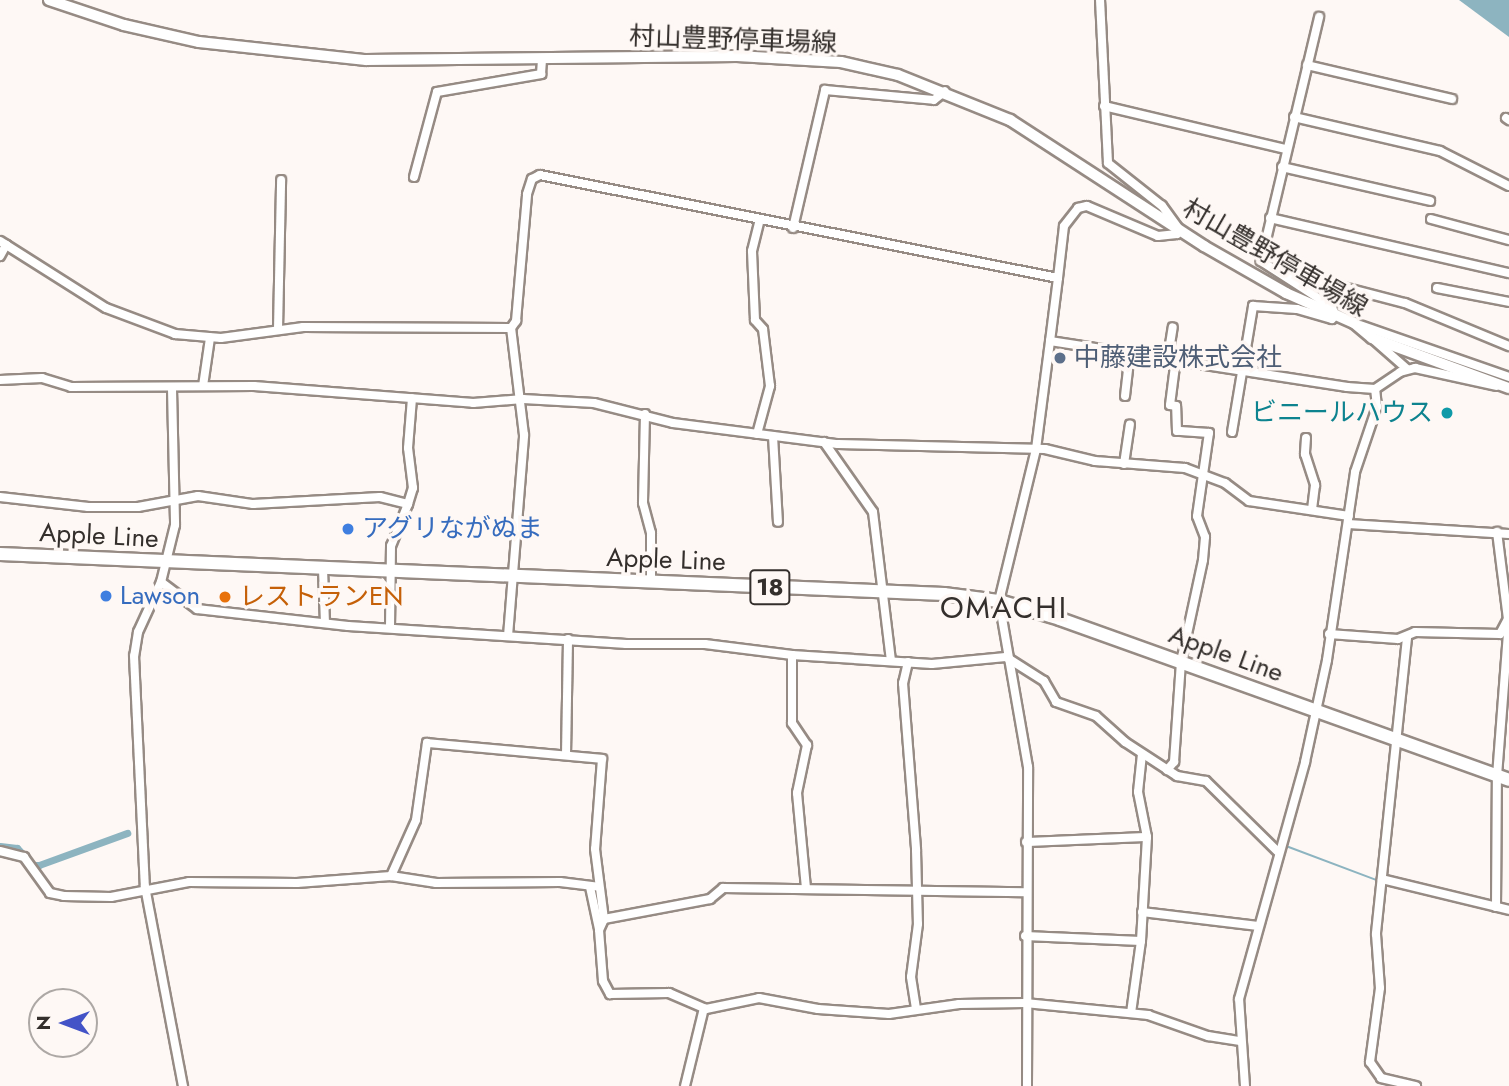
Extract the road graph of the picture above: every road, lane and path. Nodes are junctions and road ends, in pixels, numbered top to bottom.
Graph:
1 (49, 0) edge
2 (1100, 0) edge
3 (1319, 17) dead end
4 (542, 59) junction
5 (1307, 65) junction
6 (945, 90) junction
7 (1452, 99) dead end
8 (1104, 106) junction
9 (1294, 117) junction
10 (1286, 149) junction
11 (1282, 167) junction
12 (414, 177) dead end
13 (281, 180) dead end
14 (1509, 186) edge
15 (1430, 201) dead end
16 (1270, 218) junction
17 (1431, 219) dead end
18 (758, 222) junction
19 (793, 228) junction
20 (1179, 229) junction
21 (1509, 240) edge
22 (3, 243) edge
23 (0, 256) edge
24 (1261, 261) junction
25 (1509, 274) edge
26 (1058, 278) junction
27 (1437, 288) dead end
28 (1509, 302) edge
29 (1335, 315) junction
30 (1354, 323) junction
31 (1173, 327) dead end
32 (511, 328) junction
33 (278, 330) junction
34 (210, 338) junction
35 (1372, 338) junction
36 (1050, 341) junction
37 (1509, 346) edge
38 (1130, 352) junction
39 (1172, 358) junction
40 (1240, 369) junction
41 (1406, 369) junction
42 (0, 380) edge
43 (1507, 383) edge
44 (203, 386) junction
45 (172, 389) junction
46 (1375, 389) junction
47 (1125, 396) dead end
48 (412, 398) junction
49 (523, 399) junction
50 (645, 414) junction
51 (1130, 424) dead end
52 (1233, 432) dead end
53 (757, 434) junction
54 (773, 436) junction
55 (1306, 438) dead end
56 (824, 442) junction
57 (1035, 449) junction
58 (1124, 464) junction
59 (1204, 474) junction
60 (0, 497) edge
61 (176, 498) junction
62 (408, 504) junction
63 (1312, 510) junction
64 (1348, 520) junction
65 (778, 522) dead end
66 (1497, 532) junction
67 (1509, 534) edge
68 (0, 554) edge
69 (167, 562) junction
70 (323, 569) junction
71 (392, 571) junction
72 (511, 575) junction
73 (161, 582) junction
74 (652, 582) junction
75 (883, 591) junction
76 (999, 601) junction
77 (1509, 619) edge
78 (325, 623) junction
79 (390, 626) junction
80 (1329, 634) junction
81 (508, 636) junction
82 (1407, 638) junction
83 (568, 639) junction
84 (792, 655) junction
85 (1006, 657) junction
86 (891, 661) junction
87 (908, 662) junction
88 (1181, 662) junction
89 (1313, 710) junction
90 (1395, 739) junction
91 (1142, 754) junction
92 (566, 755) junction
93 (1167, 770) junction
94 (1503, 778) edge
95 (1147, 837) junction
96 (1026, 842) junction
97 (0, 851) edge
98 (1277, 851) junction
99 (391, 876) junction
100 (1382, 880) junction
101 (145, 887) junction
102 (594, 887) junction
103 (806, 889) junction
104 (918, 890) junction
105 (1025, 892) junction
106 (1496, 907) junction
107 (1509, 910) edge
108 (1142, 912) junction
109 (604, 919) junction
110 (1258, 926) junction
111 (599, 930) junction
112 (1025, 936) junction
113 (1141, 941) junction
114 (1025, 1003) junction
115 (705, 1008) junction
116 (916, 1009) junction
117 (1131, 1013) junction
118 (1239, 1041) junction
119 (1401, 1085) edge
120 (183, 1086) edge
121 (685, 1086) edge
122 (1027, 1086) edge
123 (1245, 1086) edge
124 (1416, 1086) edge

1 - 4 main road, 村山豊野停車場線
2 - 8 street
3 - 5 street
4 - 6 main road, 村山豊野停車場線
4 - 12 street
5 - 7 street
5 - 9 street
6 - 19 street
6 - 20 main road, 村山豊野停車場線
8 - 10 street
8 - 20 street
9 - 10 street
9 - 14 street
10 - 11 street
11 - 15 street
11 - 16 street
13 - 33 street
16 - 24 street
16 - 25 street
17 - 21 street
18 - 19 street
18 - 32 street
18 - 53 street
19 - 26 street
20 - 26 street
20 - 29 main road, 村山豊野停車場線
22 - 23 street
22 - 34 street
24 - 29 street
24 - 37 street
26 - 36 street
27 - 28 street
29 - 30 main road, 村山豊野停車場線
29 - 40 street
30 - 35 main road, 村山豊野停車場線
30 - 43 street
31 - 39 street
32 - 33 street
32 - 49 street
33 - 34 street
34 - 44 street
35 - 41 street
35 - 43 main road, 村山豊野停車場線
36 - 38 street
36 - 57 street
38 - 39 street
38 - 47 street
39 - 40 street
39 - 59 street
40 - 46 street
40 - 52 street
41 - 43 street
41 - 46 street
42 - 45 street
44 - 45 street
44 - 48 street
45 - 61 street
46 - 64 street
48 - 49 street
48 - 62 street
49 - 50 street
49 - 72 street
50 - 53 street
50 - 74 street
51 - 58 street
53 - 54 street
54 - 56 street
54 - 65 street
55 - 63 street
56 - 57 street
56 - 75 street
57 - 58 street
57 - 76 street
58 - 59 street
59 - 63 street
59 - 88 street
60 - 61 street
61 - 62 street
61 - 69 street
62 - 71 street
63 - 64 street
64 - 66 street
64 - 80 street
66 - 67 street
66 - 77 street
68 - 69 highway, Apple Line / 18
69 - 70 highway, Apple Line / 18
69 - 73 street
70 - 71 highway, Apple Line / 18
70 - 78 street
71 - 72 highway, Apple Line / 18
71 - 79 street
72 - 74 highway, Apple Line / 18
72 - 81 street
73 - 78 street
73 - 101 street
74 - 75 highway, Apple Line / 18
75 - 76 highway, Apple Line / 18
75 - 86 street
76 - 85 street
76 - 88 highway, Apple Line / 18
77 - 82 street
77 - 94 street
78 - 79 street
79 - 81 street
80 - 82 street
80 - 89 street
81 - 83 street
82 - 90 street
83 - 84 street
83 - 92 street
84 - 86 street
84 - 103 street
85 - 87 street
85 - 91 street
85 - 96 street
86 - 87 street
87 - 104 street
88 - 89 highway, Apple Line / 18
88 - 93 street
89 - 90 highway, Apple Line / 18
89 - 98 street
90 - 94 highway, Apple Line / 18
90 - 100 street
91 - 93 street
91 - 95 street
92 - 99 street
92 - 102 street
93 - 98 street
94 - 106 street
95 - 96 street
95 - 108 street
96 - 105 street
97 - 101 street
98 - 110 street
99 - 101 street
99 - 102 street
100 - 106 street
100 - 119 street
101 - 120 street
102 - 109 street
102 - 111 street
103 - 104 street
103 - 109 street
104 - 105 street
104 - 116 street
105 - 112 street
106 - 107 street
108 - 110 street
108 - 113 street
109 - 111 street
110 - 118 street
111 - 115 street
112 - 113 street
112 - 114 street
113 - 117 street
114 - 116 street
114 - 117 street
114 - 122 street
115 - 116 street
115 - 121 street
117 - 118 street
118 - 123 street
119 - 124 street

